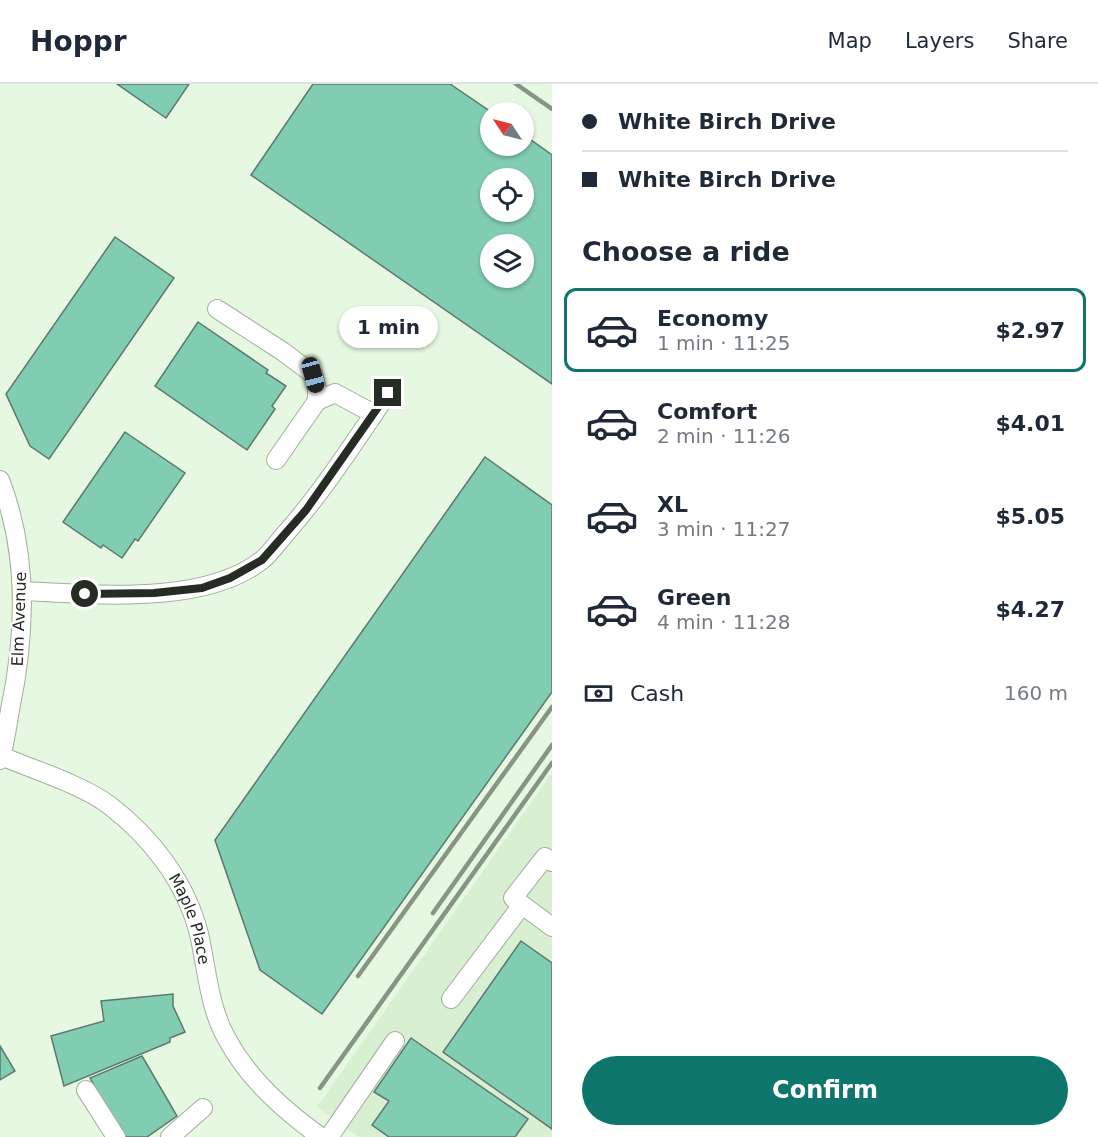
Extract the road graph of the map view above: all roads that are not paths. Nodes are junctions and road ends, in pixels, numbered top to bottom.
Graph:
1 (217, 309) dead end
2 (388, 393) dead end
3 (317, 400) junction
4 (374, 414) junction
5 (276, 460) dead end
6 (0, 480) edge
7 (22, 591) junction
8 (1, 758) edge
9 (552, 862) edge
10 (522, 905) junction
11 (552, 927) edge
12 (451, 999) dead end
13 (395, 1041) dead end
14 (86, 1090) dead end
15 (203, 1108) dead end
16 (116, 1137) edge
17 (170, 1137) edge
18 (321, 1137) edge
19 (329, 1137) edge

1 - 3 street
2 - 4 street
3 - 4 street
3 - 5 street
4 - 7 street
6 - 7 street, Elm Avenue
7 - 8 street, Elm Avenue
8 - 18 street, Maple Place
9 - 10 street
10 - 11 street
10 - 12 street
13 - 19 street
14 - 16 street
15 - 17 street

